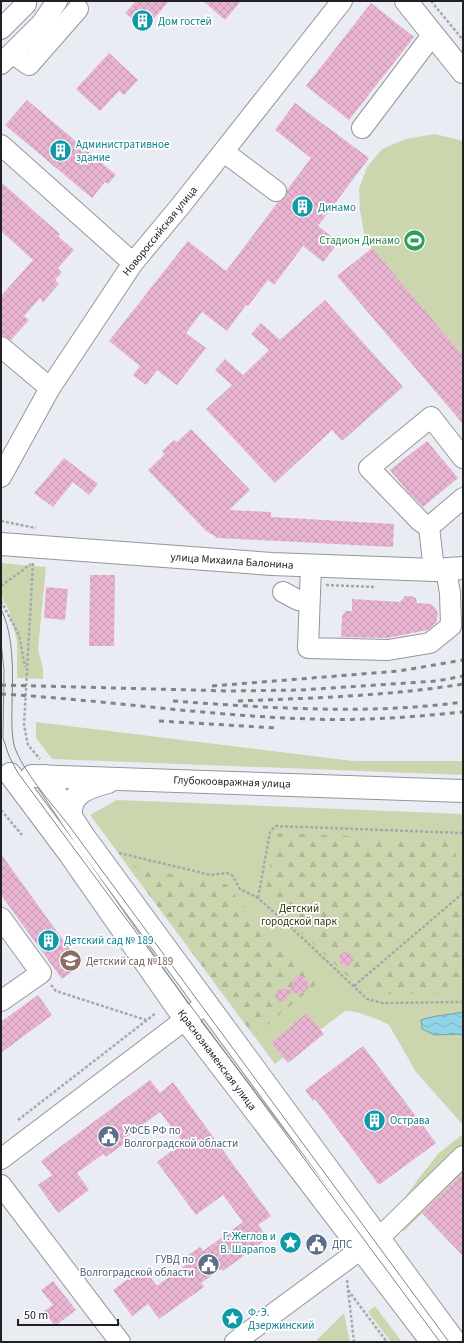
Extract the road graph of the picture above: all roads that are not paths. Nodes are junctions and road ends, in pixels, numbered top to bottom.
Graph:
1 (24, 1) edge
2 (57, 1) edge
3 (342, 1) edge
4 (406, 1) edge
5 (78, 9) dead end
6 (1, 28) edge
7 (433, 34) junction
8 (7, 58) edge
9 (463, 72) edge
10 (362, 128) dead end
11 (1, 145) edge
12 (224, 152) junction
13 (276, 191) dead end
14 (133, 263) junction
15 (1, 347) edge
16 (50, 388) junction
17 (463, 458) edge
18 (1, 477) edge
19 (463, 498) edge
20 (429, 527) junction
21 (1, 544) edge
22 (311, 566) junction
23 (448, 569) edge
24 (283, 592) dead end
25 (309, 601) junction
26 (44, 770) junction
27 (5, 774) edge
28 (121, 778) junction
29 (463, 791) edge
30 (71, 816) junction
31 (1, 918) edge
32 (1, 1001) edge
33 (207, 1003) junction
34 (185, 1019) junction
35 (463, 1156) edge
36 (1, 1160) edge
37 (1, 1185) edge
38 (361, 1250) junction
39 (120, 1342) edge
40 (236, 1342) edge
41 (432, 1342) edge
42 (455, 1342) edge

1 - 6 street
2 - 8 street
3 - 12 street, Новороссийская улица
4 - 7 main road
5 - 8 street
7 - 9 main road
7 - 10 street
11 - 14 street
12 - 13 street
12 - 14 street, Новороссийская улица
14 - 16 street, Новороссийская улица
15 - 16 street
16 - 18 street, Новороссийская улица
17 - 20 street
19 - 20 street
20 - 23 street
21 - 22 main road, улица Михаила Балонина
22 - 23 main road, улица Михаила Балонина
22 - 25 street
23 - 25 street
24 - 25 street
26 - 27 main road, Глубокоовражная улица
26 - 28 main road, Глубокоовражная улица
26 - 30 main road, Краснознаменская улица
27 - 34 main road, Краснознаменская улица
28 - 29 main road, Глубокоовражная улица
28 - 30 main road
30 - 33 main road, Краснознаменская улица
31 - 32 street
33 - 34 street
33 - 38 main road, Краснознаменская улица
34 - 36 street
34 - 38 main road, Краснознаменская улица
35 - 38 street
37 - 39 street
38 - 40 street
38 - 41 main road, Краснознаменская улица
38 - 42 main road, Краснознаменская улица

